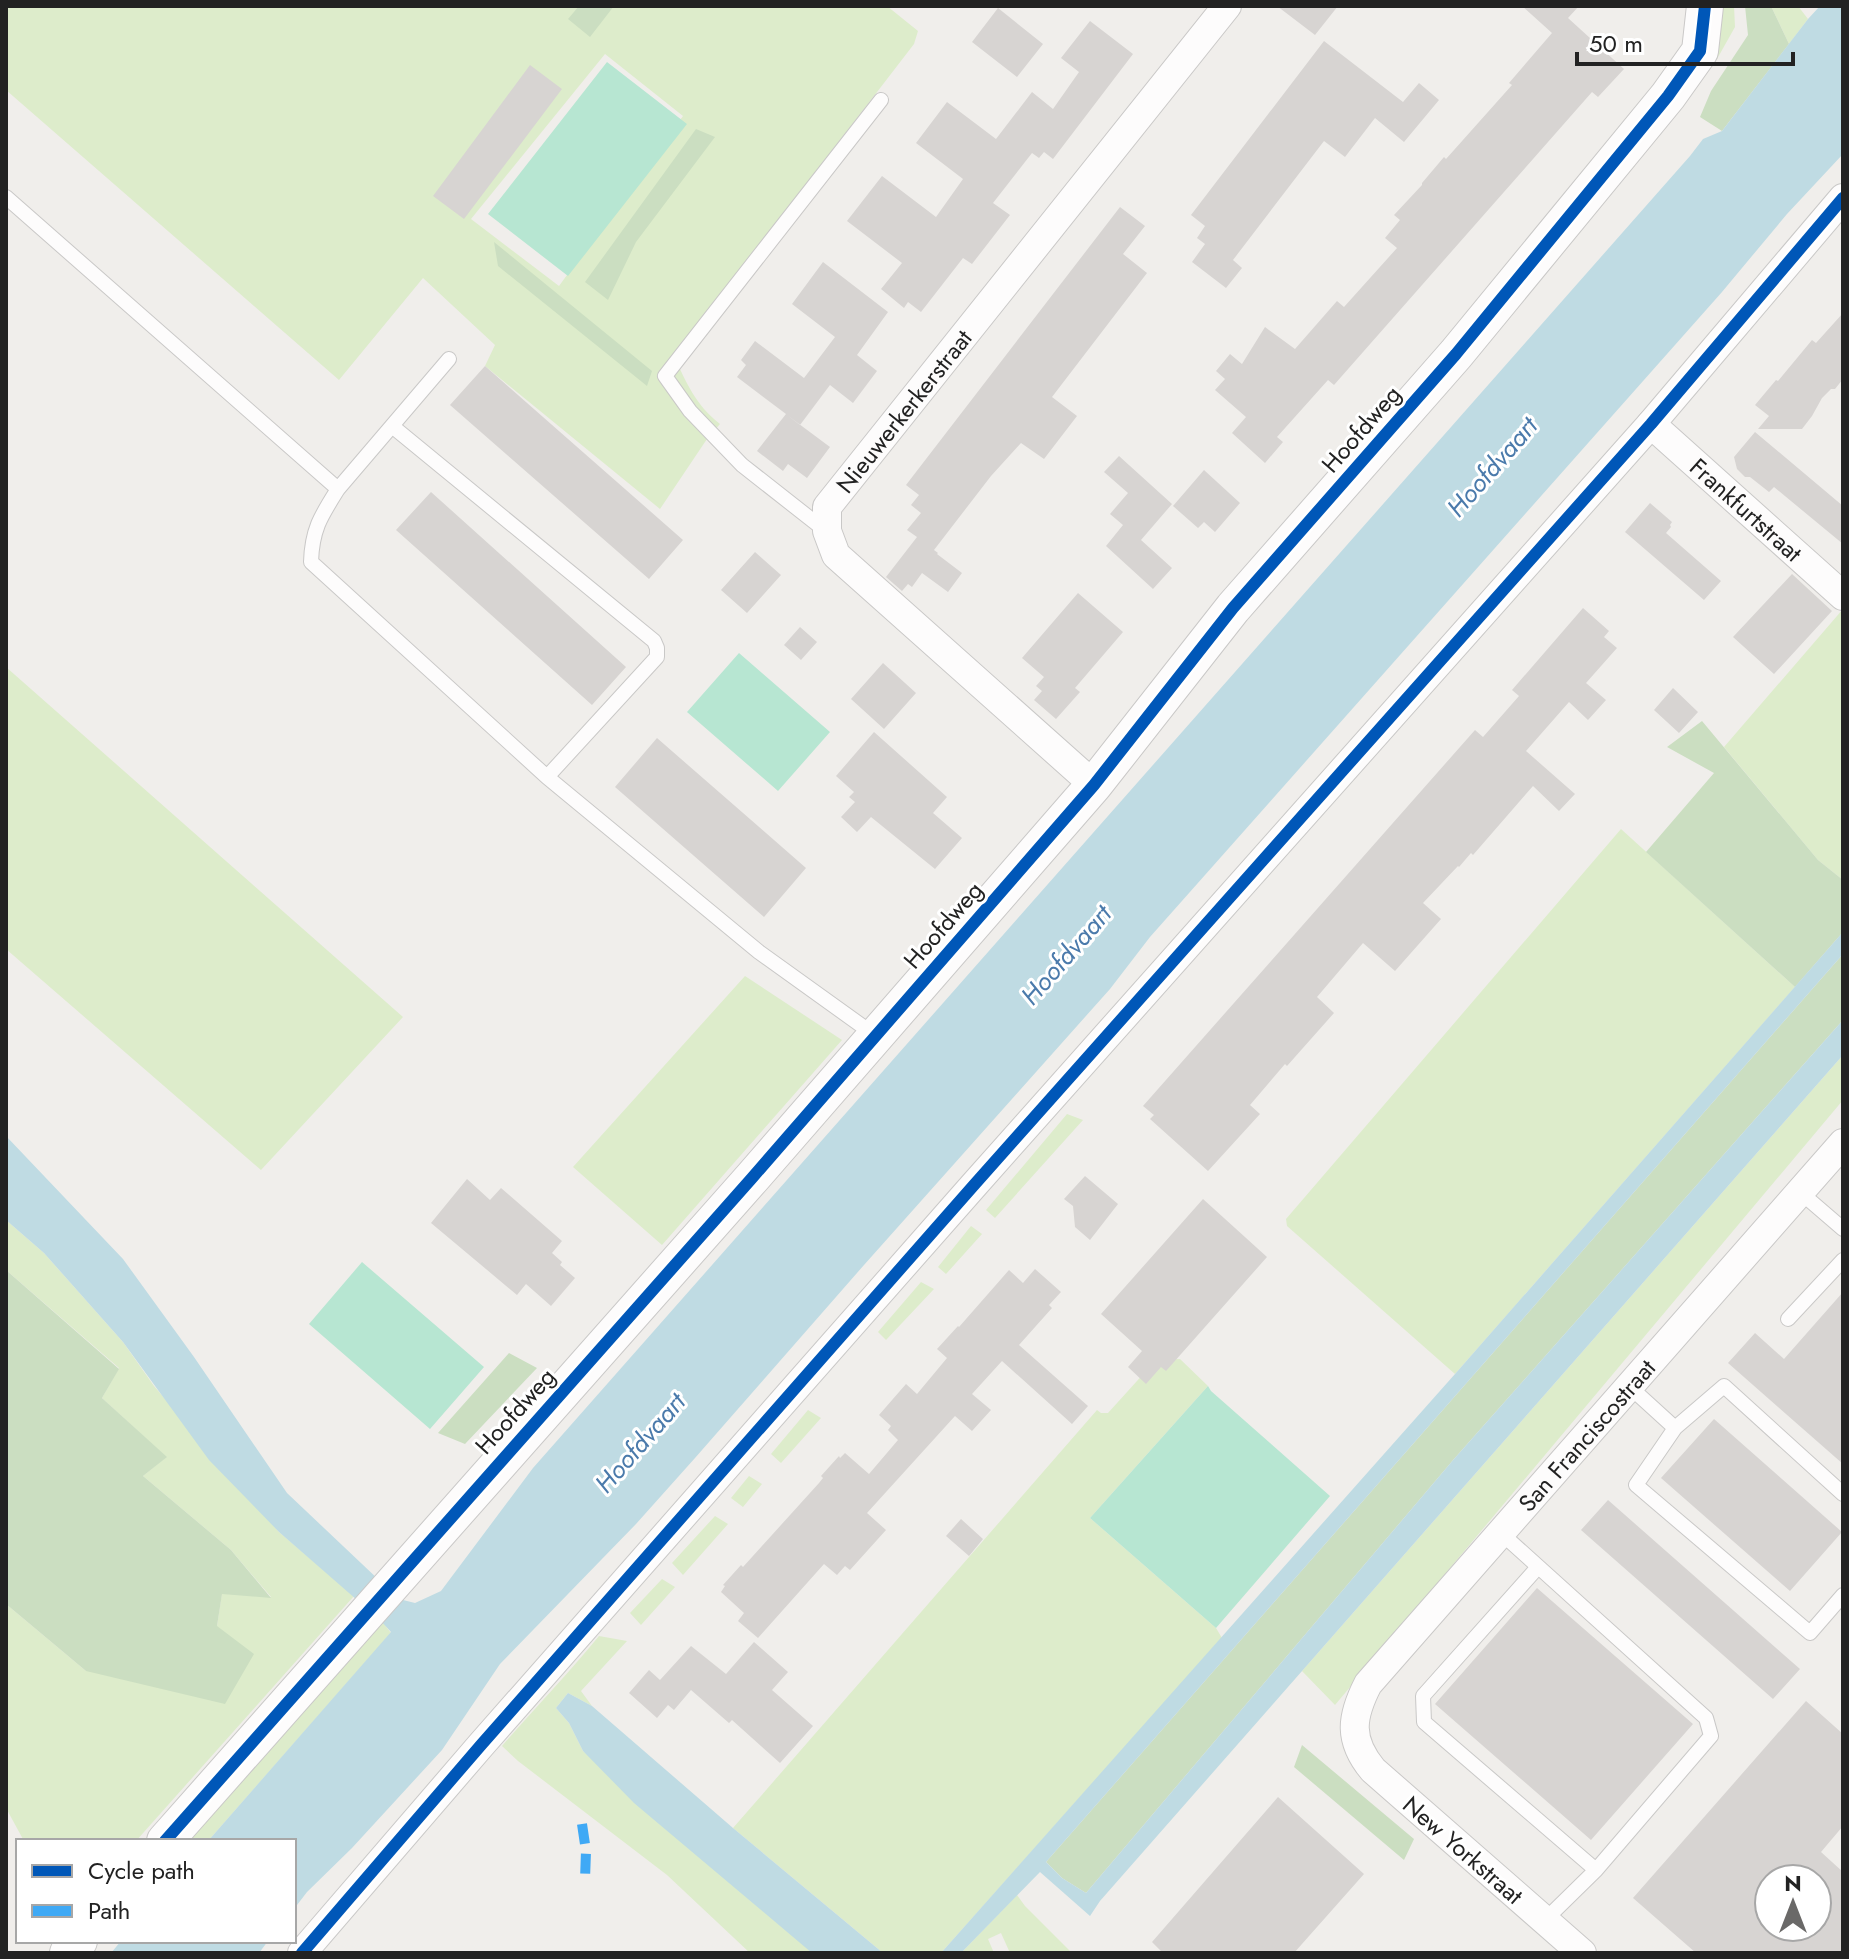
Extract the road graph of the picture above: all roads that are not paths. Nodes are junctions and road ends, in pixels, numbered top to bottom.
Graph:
1 (1227, 6) edge
2 (1705, 6) edge
3 (881, 100) dead end
4 (6, 197) edge
5 (1843, 198) edge
6 (449, 359) dead end
7 (1651, 424) junction
8 (392, 426) junction
9 (338, 489) junction
10 (827, 531) junction
11 (1843, 596) edge
12 (547, 777) junction
13 (1094, 785) junction
14 (876, 1036) junction
15 (1843, 1143) edge
16 (1800, 1192) junction
17 (1843, 1229) edge
18 (1843, 1260) edge
19 (1788, 1319) dead end
20 (1630, 1387) junction
21 (1675, 1428) junction
22 (1843, 1494) edge
23 (1501, 1533) junction
24 (1538, 1567) junction
25 (1843, 1595) edge
26 (1356, 1739) joint
27 (167, 1839) edge
28 (1596, 1870) junction
29 (1544, 1921) junction
30 (302, 1953) edge
31 (1582, 1953) edge

1 - 10 street, Nieuwerkerkerstraat
2 - 13 street, Hoofdweg
3 - 10 lane
4 - 9 lane
5 - 7 street
6 - 8 lane
7 - 11 street, Frankfurtstraat
7 - 30 street
8 - 9 lane
8 - 12 lane
9 - 12 lane
10 - 13 street
12 - 14 lane
13 - 14 street, Hoofdweg
14 - 27 street, Hoofdweg
15 - 16 street, San Franciscostraat
16 - 17 lane
16 - 20 street, San Franciscostraat
18 - 19 lane
20 - 21 lane
20 - 23 street, San Franciscostraat
21 - 22 lane
21 - 25 lane
23 - 24 lane
23 - 26 street, San Franciscostraat
24 - 28 lane
24 - 28 lane
26 - 29 street, New Yorkstraat
28 - 29 lane
29 - 31 street, New Yorkstraat

